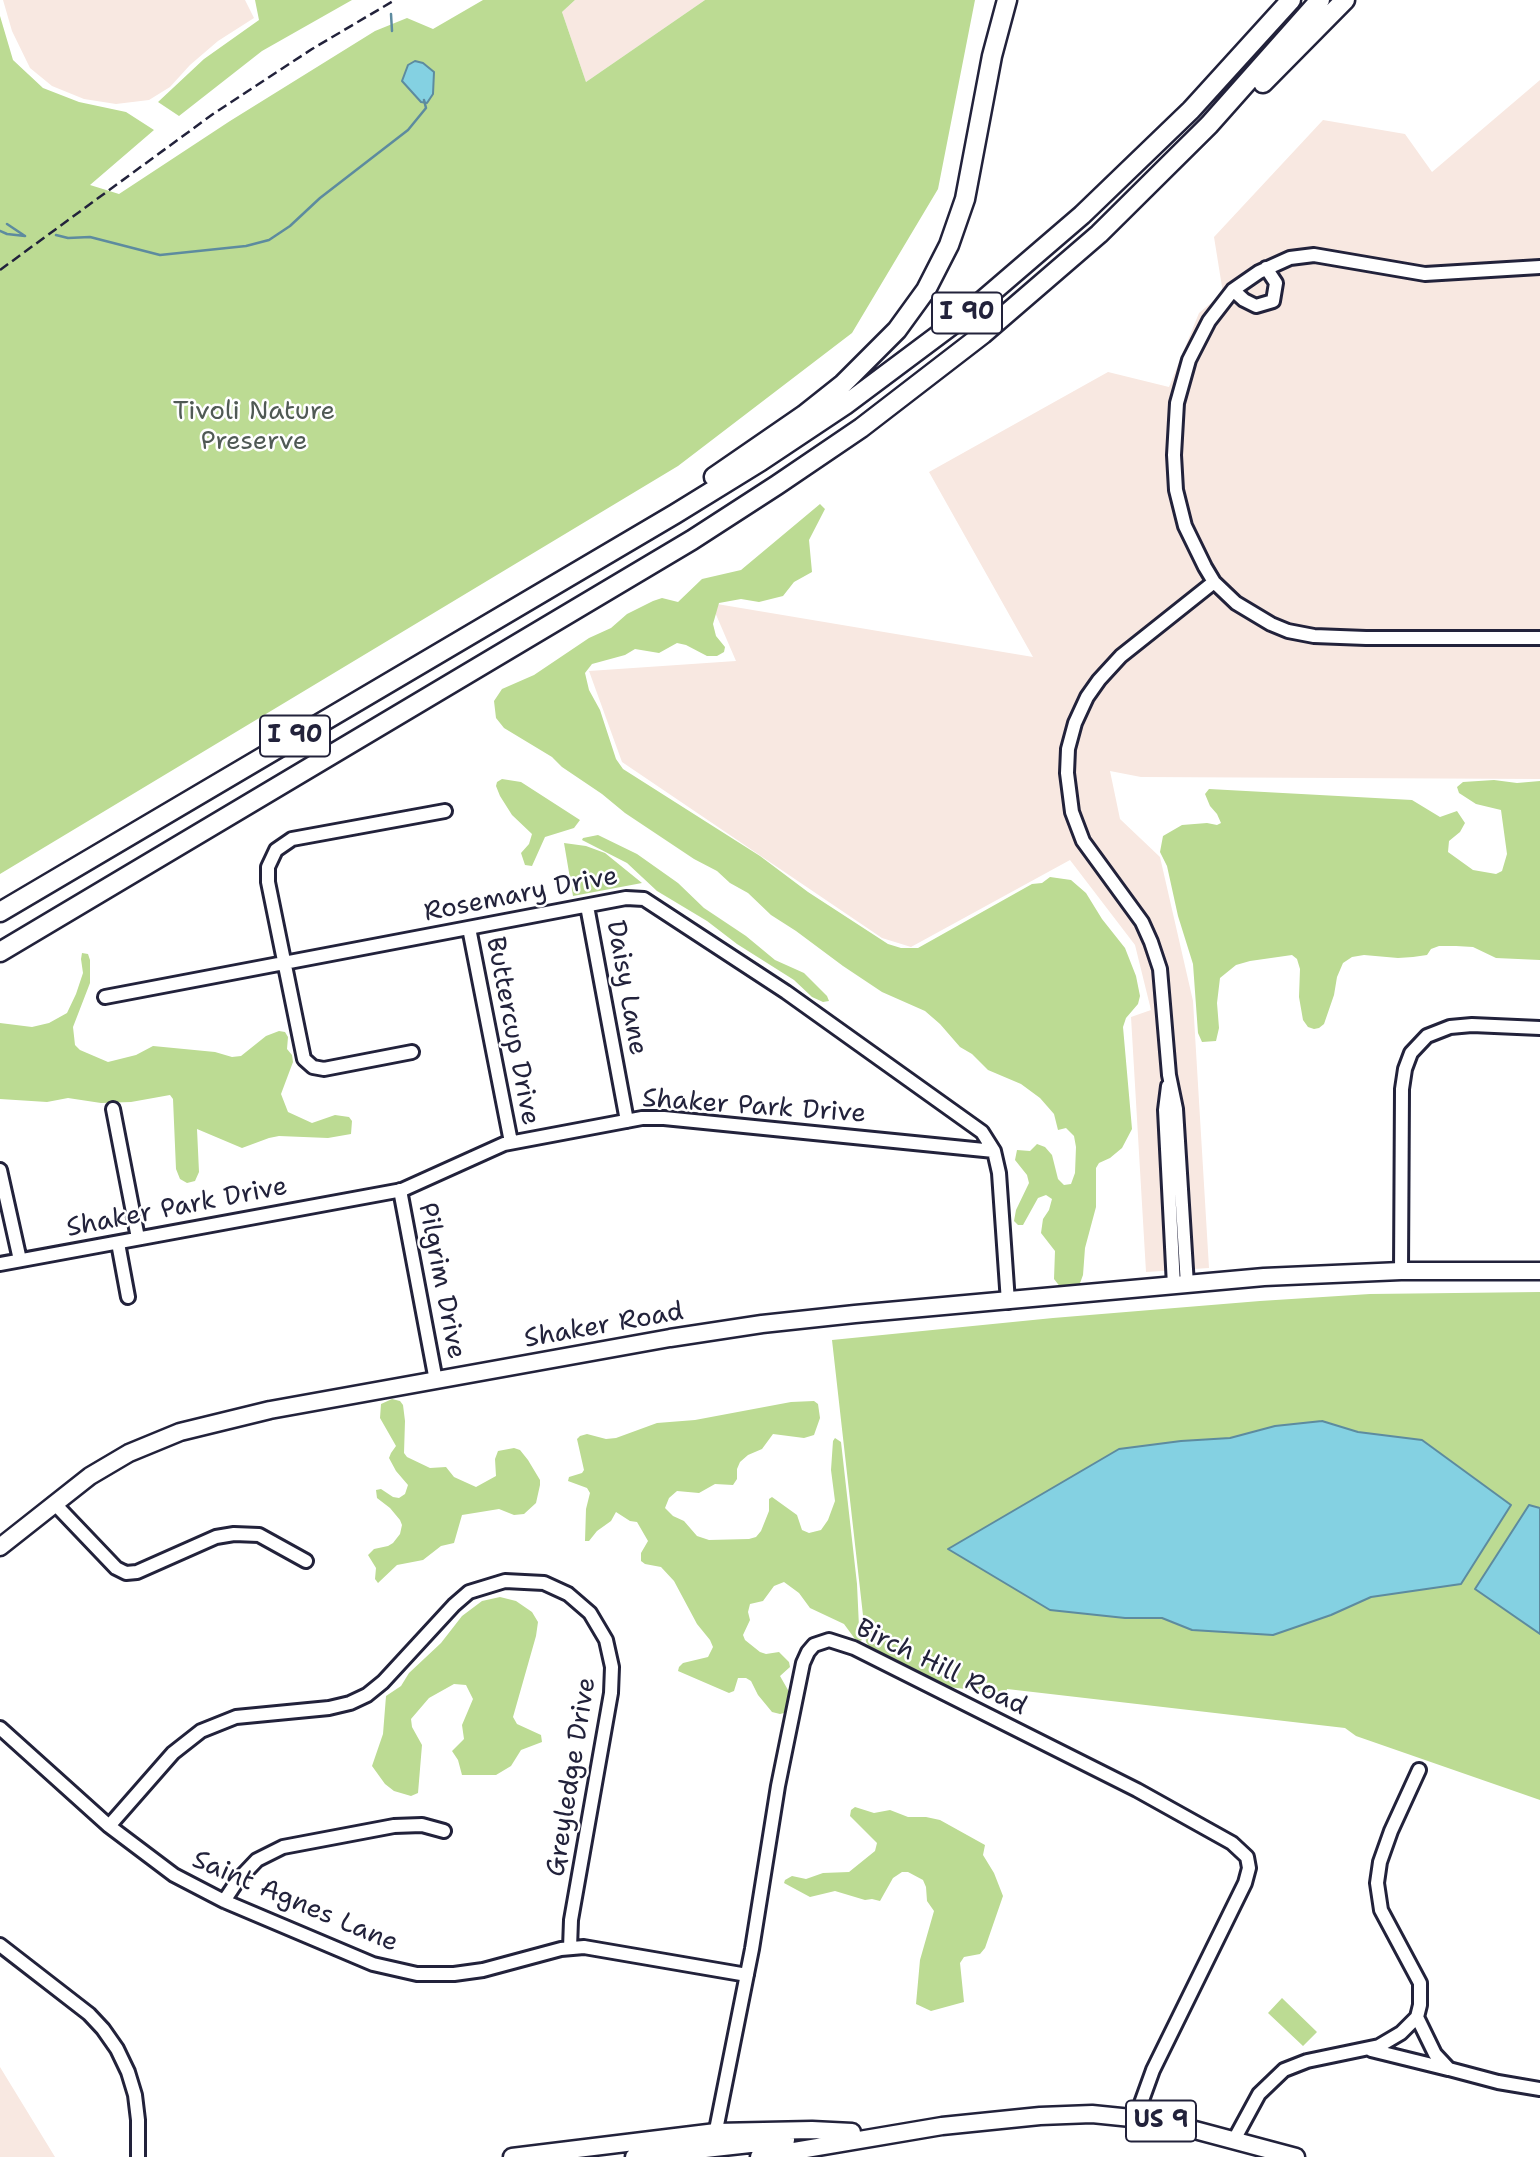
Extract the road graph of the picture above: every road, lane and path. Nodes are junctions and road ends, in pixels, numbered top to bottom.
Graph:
1 (1007, 0) edge
2 (1291, 0) edge
3 (1320, 0) edge
4 (1345, 0) edge
5 (1136, 198) junction
6 (1540, 267) edge
7 (1266, 268) junction
8 (1233, 290) junction
9 (591, 562) junction
10 (1214, 582) junction
11 (1540, 638) edge
12 (445, 811) dead end
13 (587, 906) junction
14 (0, 912) edge
15 (469, 928) junction
16 (0, 952) edge
17 (285, 962) junction
18 (105, 997) dead end
19 (1540, 1028) edge
20 (411, 1052) dead end
21 (113, 1109) dead end
22 (627, 1121) junction
23 (511, 1142) junction
24 (994, 1151) junction
25 (0, 1170) edge
26 (400, 1190) junction
27 (138, 1238) junction
28 (118, 1243) junction
29 (20, 1261) junction
30 (0, 1264) edge
31 (1401, 1271) junction
32 (1540, 1271) edge
33 (1181, 1285) junction
34 (128, 1297) dead end
35 (1008, 1302) junction
36 (436, 1381) junction
37 (54, 1503) junction
38 (0, 1547) edge
39 (306, 1561) dead end
40 (0, 1728) edge
41 (1419, 1770) dead end
42 (109, 1826) junction
43 (443, 1832) dead end
44 (224, 1901) junction
45 (0, 1945) edge
46 (570, 1948) junction
47 (747, 1975) junction
48 (1417, 2017) junction
49 (1367, 2049) junction
50 (1449, 2069) junction
51 (1540, 2089) edge
52 (1136, 2117) junction
53 (942, 2126) junction
54 (1234, 2140) junction
55 (711, 2146) edge
56 (138, 2157) edge
57 (512, 2157) edge
58 (634, 2157) edge
59 (759, 2157) edge
60 (1296, 2157) edge

1 - 9 highway
2 - 9 highway, I 90
3 - 5 highway, I 90
4 - 5 highway
5 - 16 highway, I 90
6 - 7 street
7 - 8 street
7 - 8 street
8 - 10 street
9 - 14 highway, I 90
10 - 11 street
10 - 33 street
12 - 17 street
13 - 15 street, Rosemary Drive
13 - 22 street, Daisy Lane
13 - 24 street, Rosemary Drive
15 - 17 street, Rosemary Drive
15 - 23 street, Buttercup Drive
17 - 18 street, Rosemary Drive
17 - 20 street
19 - 31 street
21 - 27 street
22 - 23 street, Shaker Park Drive
22 - 24 street, Shaker Park Drive
23 - 26 street, Shaker Park Drive
24 - 35 street
25 - 29 street
26 - 27 street, Shaker Park Drive
26 - 36 street, Pilgrim Drive
27 - 28 street, Shaker Park Drive
28 - 29 street, Shaker Park Drive
28 - 34 street
29 - 30 street, Shaker Park Drive
31 - 32 main road, Shaker Road
31 - 33 main road, Shaker Road
33 - 35 main road, Shaker Road
35 - 36 main road, Shaker Road
36 - 37 main road, Shaker Road
37 - 38 main road, Shaker Road
37 - 39 street
40 - 42 street, Saint Agnes Lane
41 - 48 street
42 - 44 street, Saint Agnes Lane
42 - 46 street, Greyledge Drive
43 - 44 street
44 - 46 street, Saint Agnes Lane
45 - 56 street
46 - 47 street, Saint Agnes Lane
47 - 52 street, Birch Hill Road
47 - 55 street, Birch Hill Road
48 - 49 street
48 - 50 street
49 - 50 street
49 - 54 street
50 - 51 street
52 - 53 main road, US 9
52 - 54 main road, US 9
53 - 55 main road, US 9
53 - 59 main road, US 9
54 - 60 main road, US 9
55 - 57 main road
55 - 58 main road, US 9

